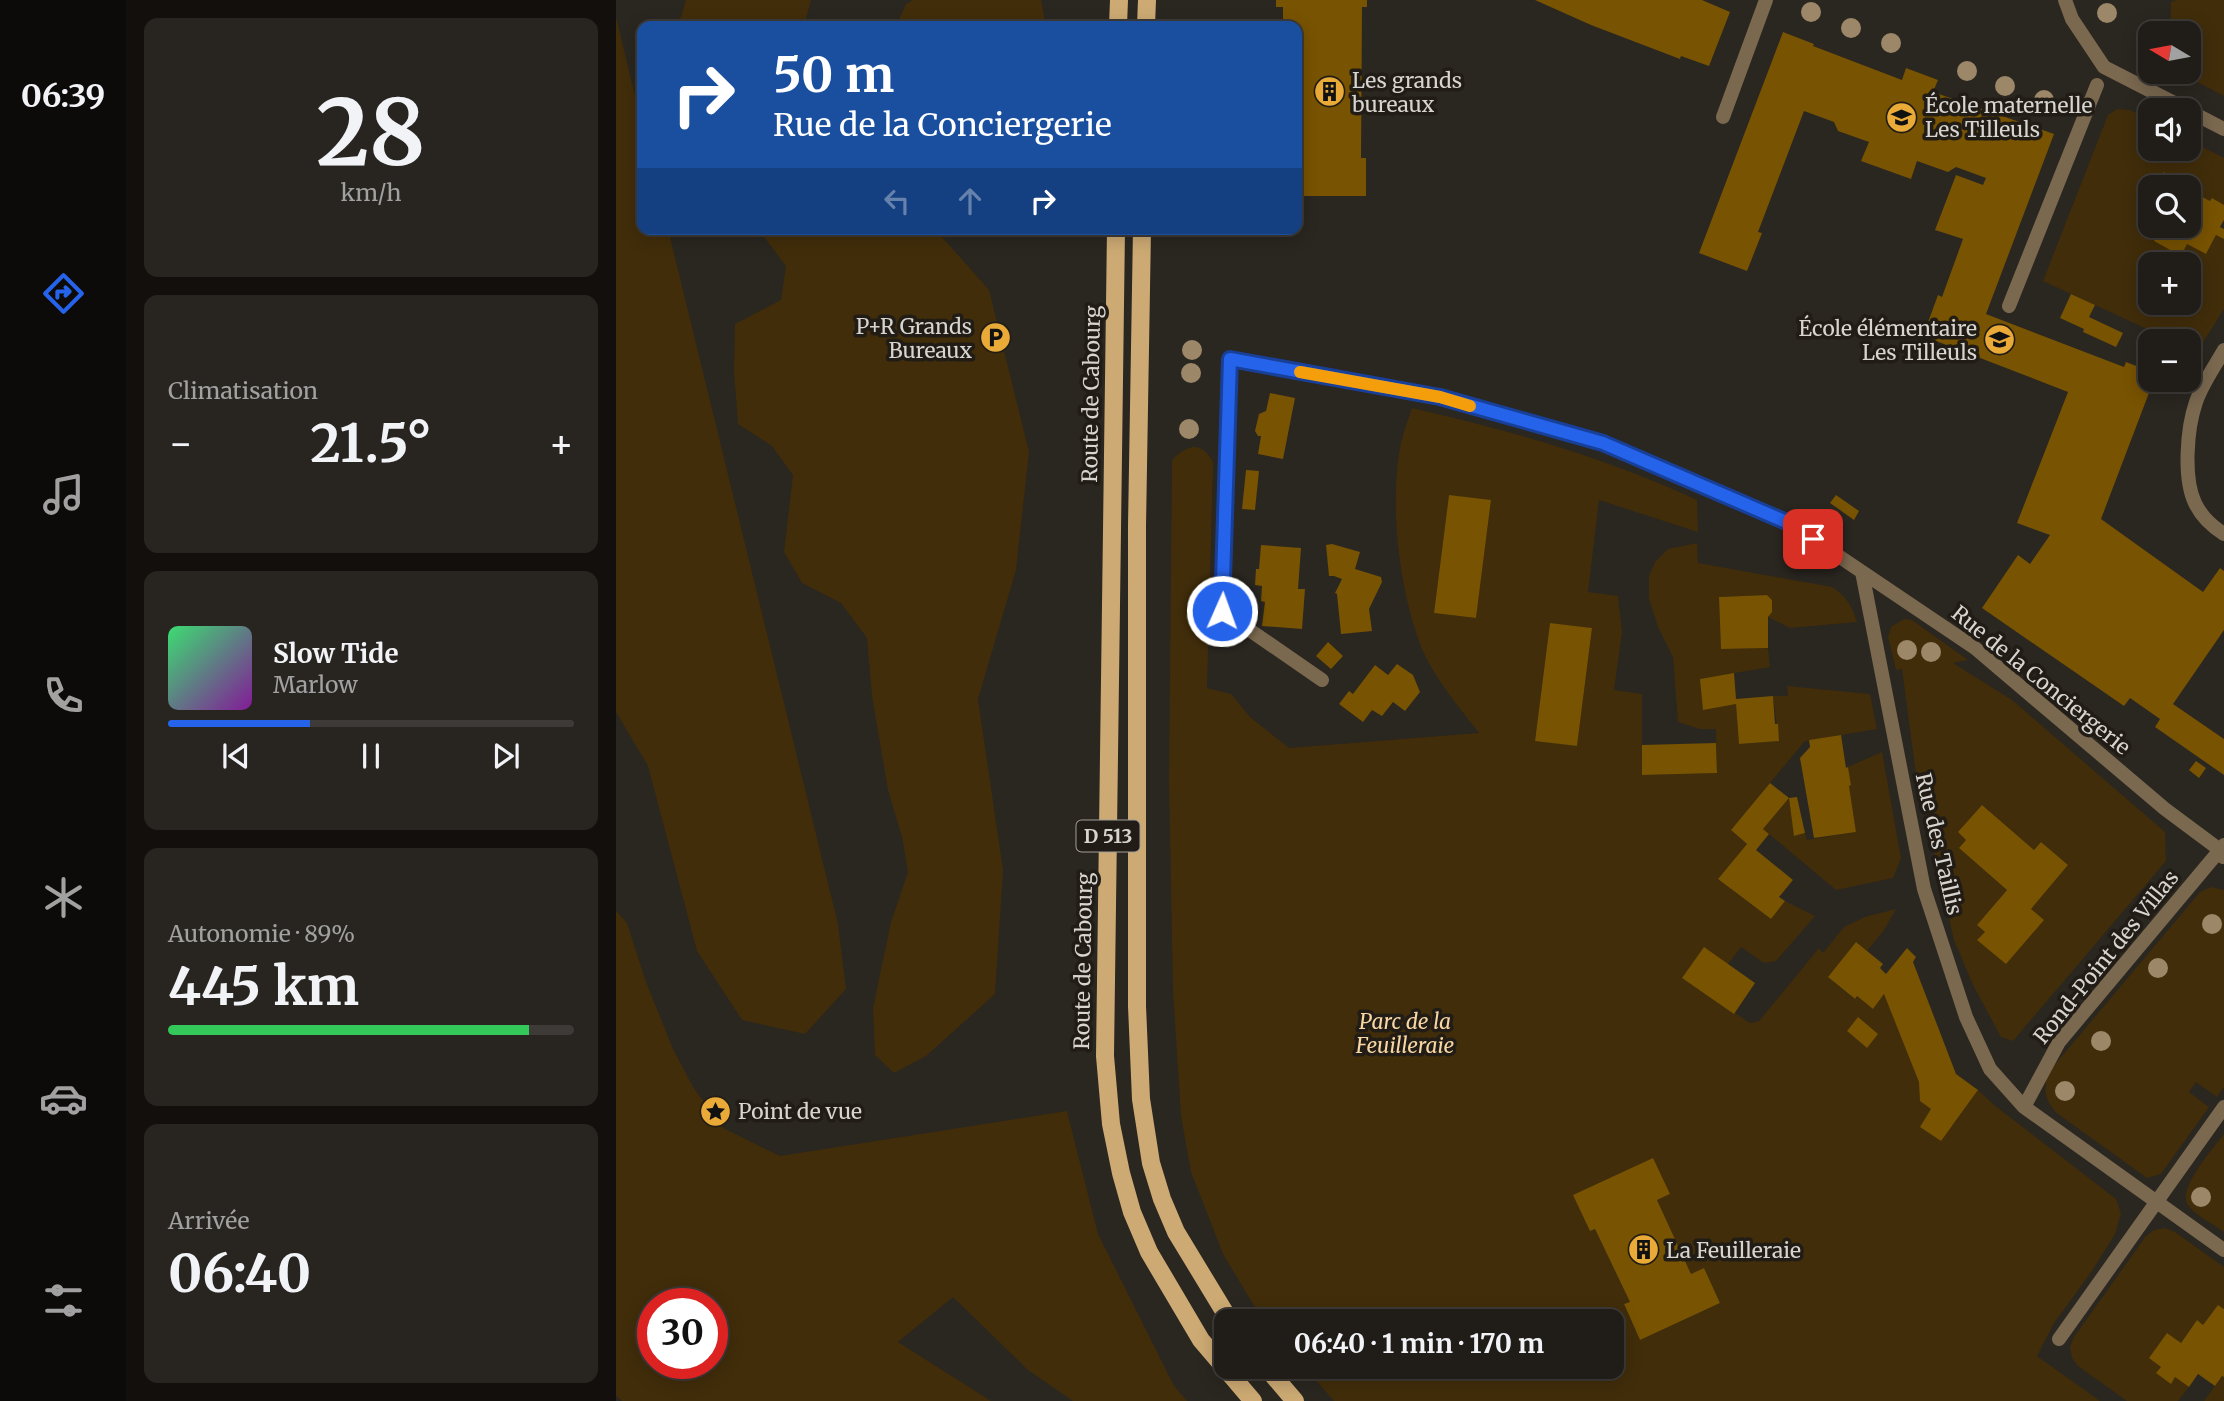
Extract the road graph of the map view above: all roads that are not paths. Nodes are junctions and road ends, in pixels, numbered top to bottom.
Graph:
1 (1119, 0) edge
2 (1147, 0) edge
3 (1766, 0) edge
4 (2065, 0) edge
5 (1118, 21) edge
6 (1146, 21) edge
7 (2097, 85) dead end
8 (2164, 98) edge
9 (1723, 117) dead end
10 (2201, 117) edge
11 (2224, 129) edge
12 (1116, 235) edge
13 (1142, 235) edge
14 (2009, 306) dead end
15 (2224, 350) edge
16 (2224, 534) edge
17 (1862, 572) junction
18 (1322, 680) dead end
19 (2223, 851) edge
20 (2024, 1107) junction
21 (2224, 1107) edge
22 (2157, 1201) junction
23 (2224, 1250) edge
24 (1222, 1309) edge
25 (2059, 1339) dead end
26 (1277, 1379) edge
27 (1253, 1401) edge
28 (1296, 1401) edge

1 - 5 main road
2 - 6 main road
3 - 9 street
4 - 8 street
7 - 14 street
10 - 11 street
12 - 27 main road, Route de Cabourg / D 513
13 - 24 main road, D 513
15 - 16 street
17 - 18 street, Rue de la Conciergerie
17 - 19 street, Rue de la Conciergerie
17 - 20 street, Rue des Taillis
19 - 20 street, Rond-Point des Villas
20 - 22 street
21 - 22 street
22 - 23 street
22 - 25 street
26 - 28 main road

